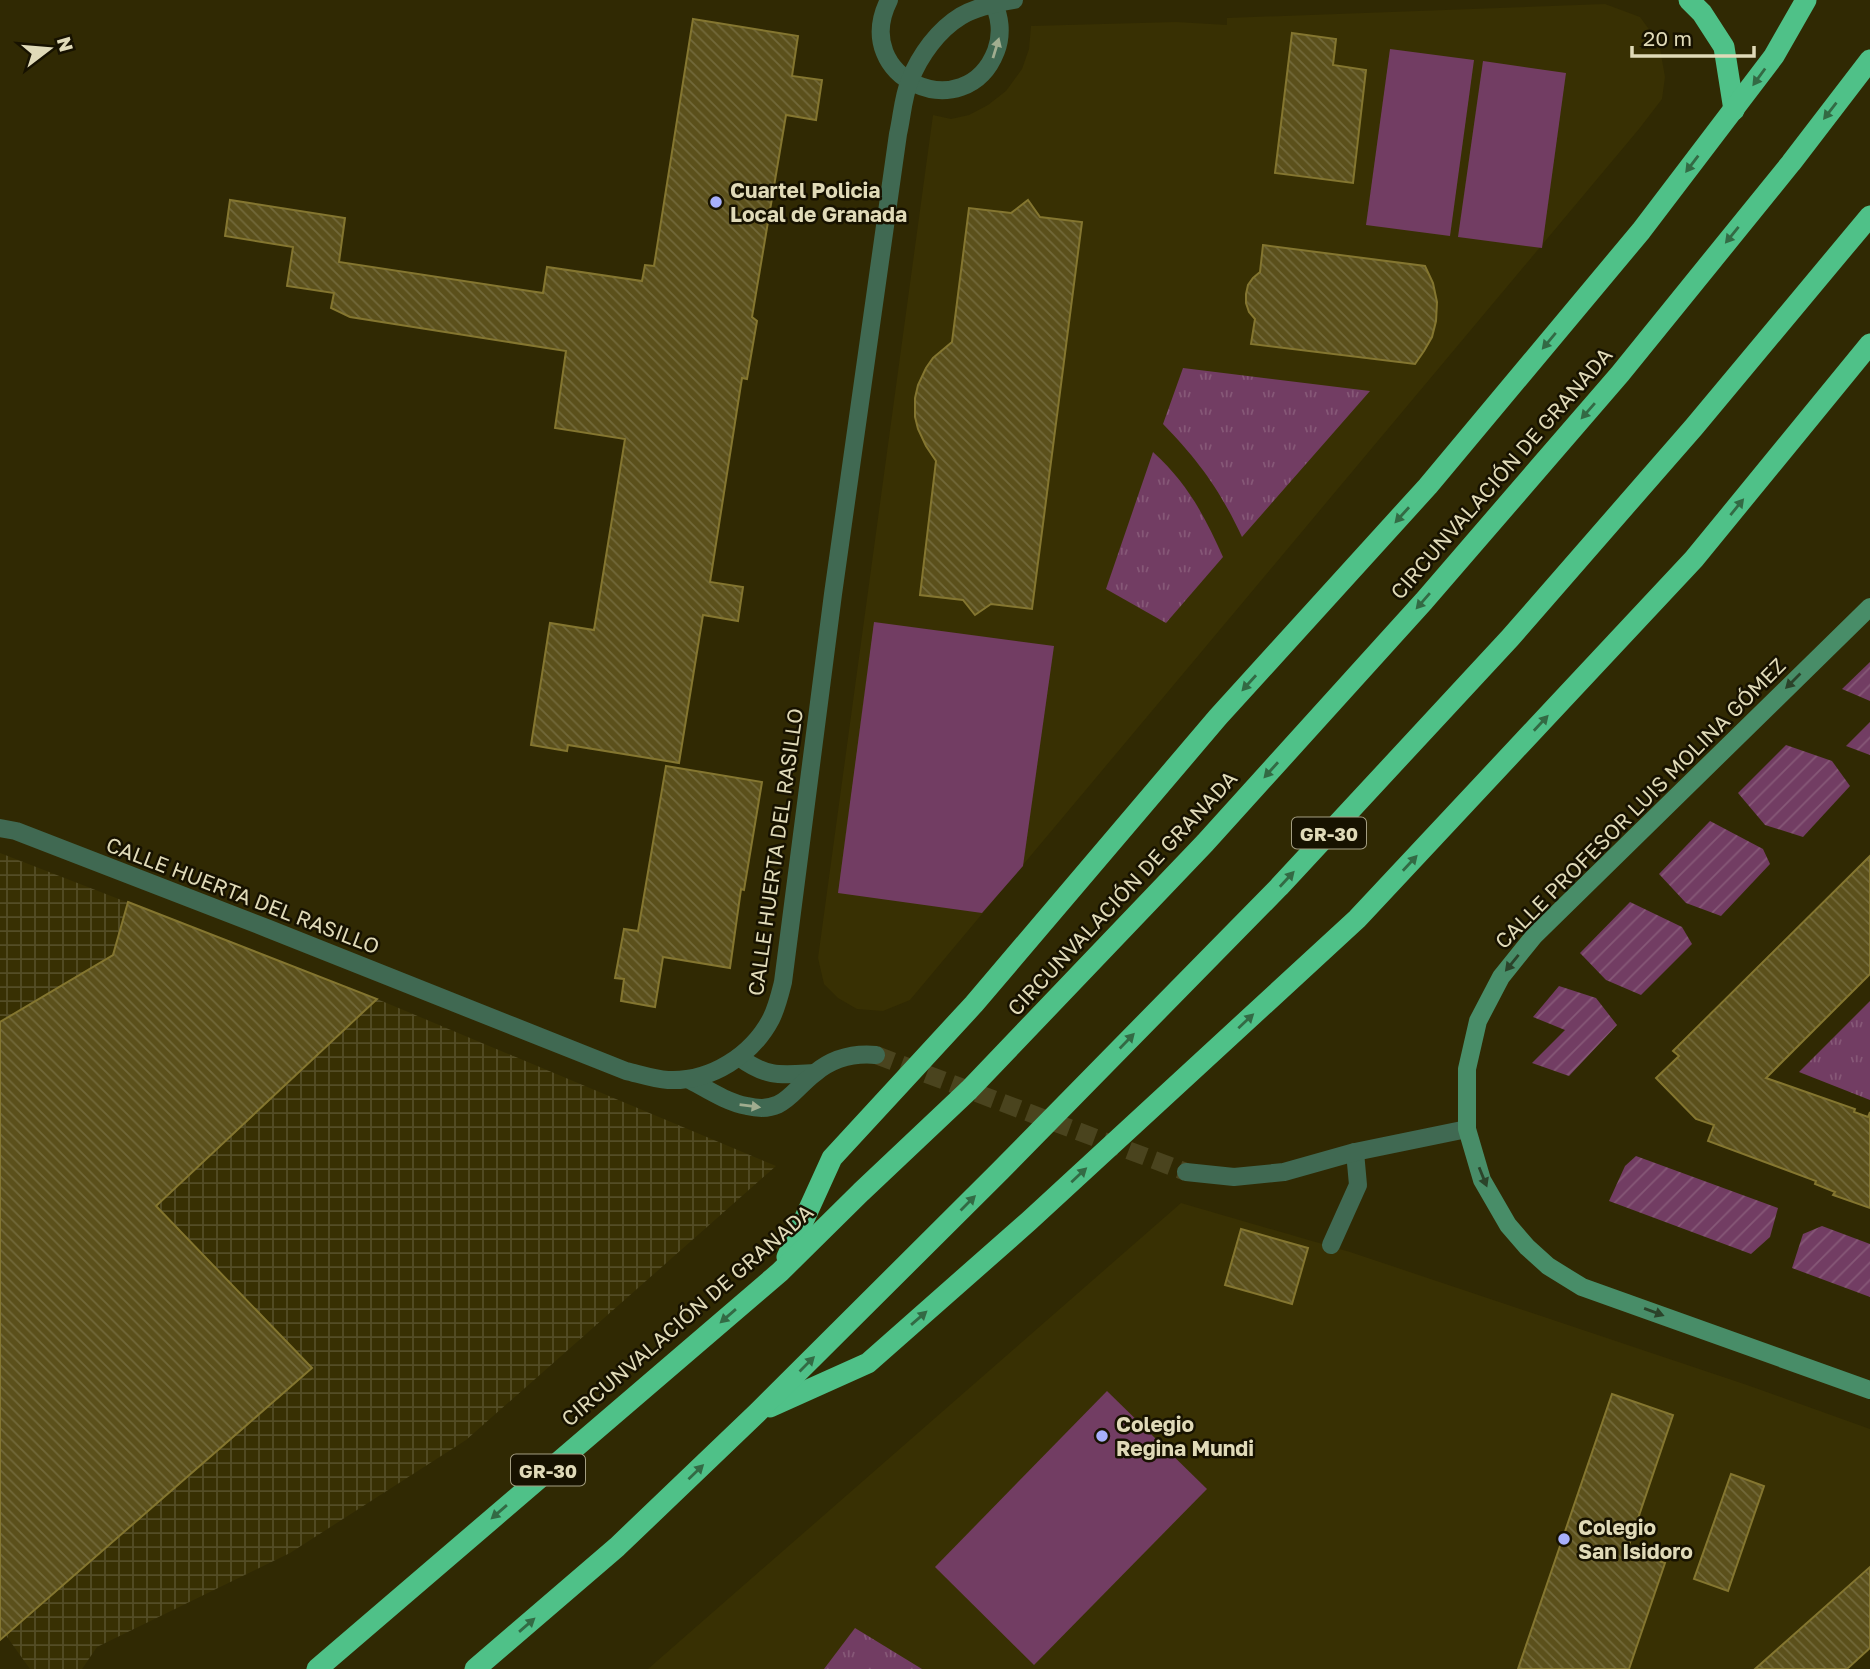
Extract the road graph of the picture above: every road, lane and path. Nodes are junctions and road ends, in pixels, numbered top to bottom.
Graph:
1 (889, 0) edge
2 (1014, 0) edge
3 (1689, 0) edge
4 (1806, 0) edge
5 (992, 2) edge
6 (1870, 60) edge
7 (909, 81) junction
8 (1734, 110) junction
9 (1868, 219) edge
10 (1870, 344) edge
11 (1870, 607) edge
12 (0, 828) edge
13 (876, 1055) tunnel mouth
14 (739, 1057) junction
15 (814, 1073) junction
16 (688, 1079) junction
17 (1467, 1129) junction
18 (1355, 1152) junction
19 (1186, 1172) tunnel mouth
20 (1331, 1245) dead end
21 (780, 1272) junction
22 (1870, 1390) edge
23 (758, 1412) junction
24 (317, 1669) edge
25 (475, 1669) edge

1 - 7 street
2 - 5 street, CALLE HUERTA DEL RASILLO
3 - 8 highway
4 -> 8 highway
5 - 7 street, CALLE HUERTA DEL RASILLO
7 -> 5 street
6 -> 21 highway, CIRCUNVALACIÓN DE GRANADA / GR-30
7 - 14 street, CALLE HUERTA DEL RASILLO
8 -> 21 highway
23 -> 9 highway, GR-30
23 -> 10 highway
11 -> 17 main road, CALLE PROFESOR LUIS MOLINA GÓMEZ
12 - 16 street, CALLE HUERTA DEL RASILLO
13 - 15 street
14 - 15 street
14 - 16 street, CALLE HUERTA DEL RASILLO
16 -> 15 street
17 - 18 street
17 -> 22 main road, CALLE PROFESOR LUIS MOLINA GÓMEZ
18 - 19 street
18 - 20 street
21 -> 24 highway, CIRCUNVALACIÓN DE GRANADA / GR-30
25 -> 23 highway, GR-30

